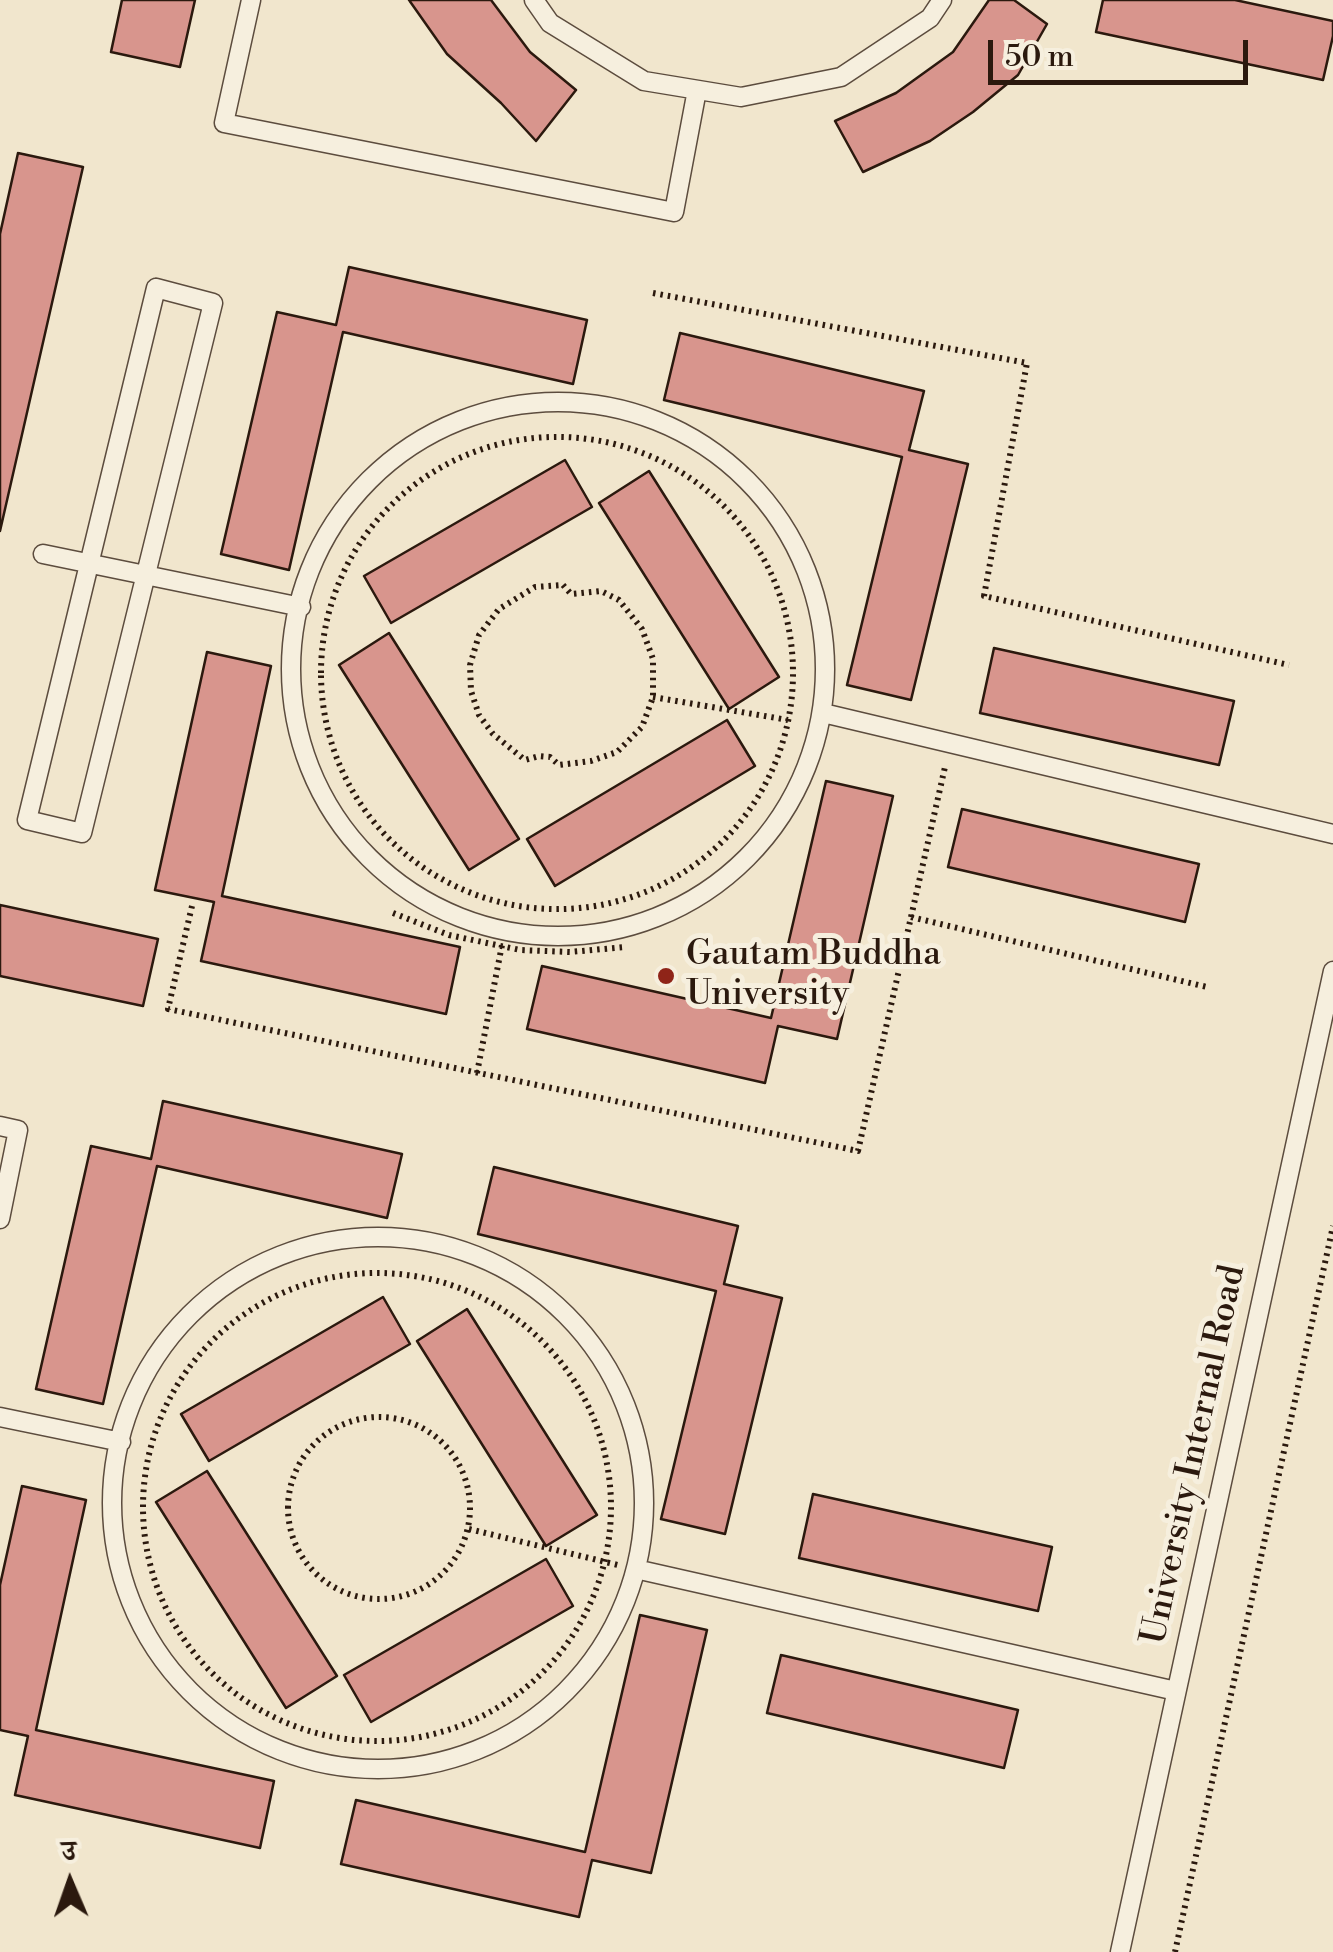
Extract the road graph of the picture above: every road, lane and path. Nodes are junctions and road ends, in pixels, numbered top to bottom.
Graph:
1 (251, 0) edge
2 (534, 0) edge
3 (942, 0) edge
4 (697, 90) junction
5 (653, 293) dead end
6 (43, 554) dead end
7 (90, 564) junction
8 (146, 575) junction
9 (301, 607) junction
10 (1289, 665) dead end
11 (653, 697) junction
12 (823, 713) junction
13 (788, 720) junction
14 (950, 743) junction
15 (1333, 834) edge
16 (192, 906) dead end
17 (393, 913) dead end
18 (911, 916) junction
19 (502, 945) junction
20 (626, 947) dead end
21 (1333, 972) edge
22 (1207, 987) dead end
23 (477, 1072) junction
24 (0, 1126) edge
25 (0, 1218) edge
26 (1333, 1226) edge
27 (0, 1417) edge
28 (121, 1442) junction
29 (469, 1528) junction
30 (605, 1562) junction
31 (640, 1570) junction
32 (1176, 1691) junction
33 (1120, 1952) edge
34 (1176, 1952) edge

1 - 4 lane
2 - 4 lane
3 - 4 lane
5 - 10 path
6 - 7 lane
7 - 8 lane
7 - 8 lane
7 - 8 lane
8 - 9 lane
9 - 12 lane
9 - 12 lane
11 - 11 path
11 - 13 path
12 - 14 lane
13 - 13 path
14 - 15 lane
14 - 18 path
16 - 23 path
17 - 19 path
18 - 22 path
18 - 23 path
19 - 20 path
19 - 23 path
21 - 32 lane, University Internal Road
24 - 25 lane
26 - 34 path
27 - 28 lane
28 - 31 lane
28 - 31 lane
29 - 29 path
29 - 30 path
30 - 30 path
30 - 31 path
31 - 32 lane
32 - 33 lane, University Internal Road

